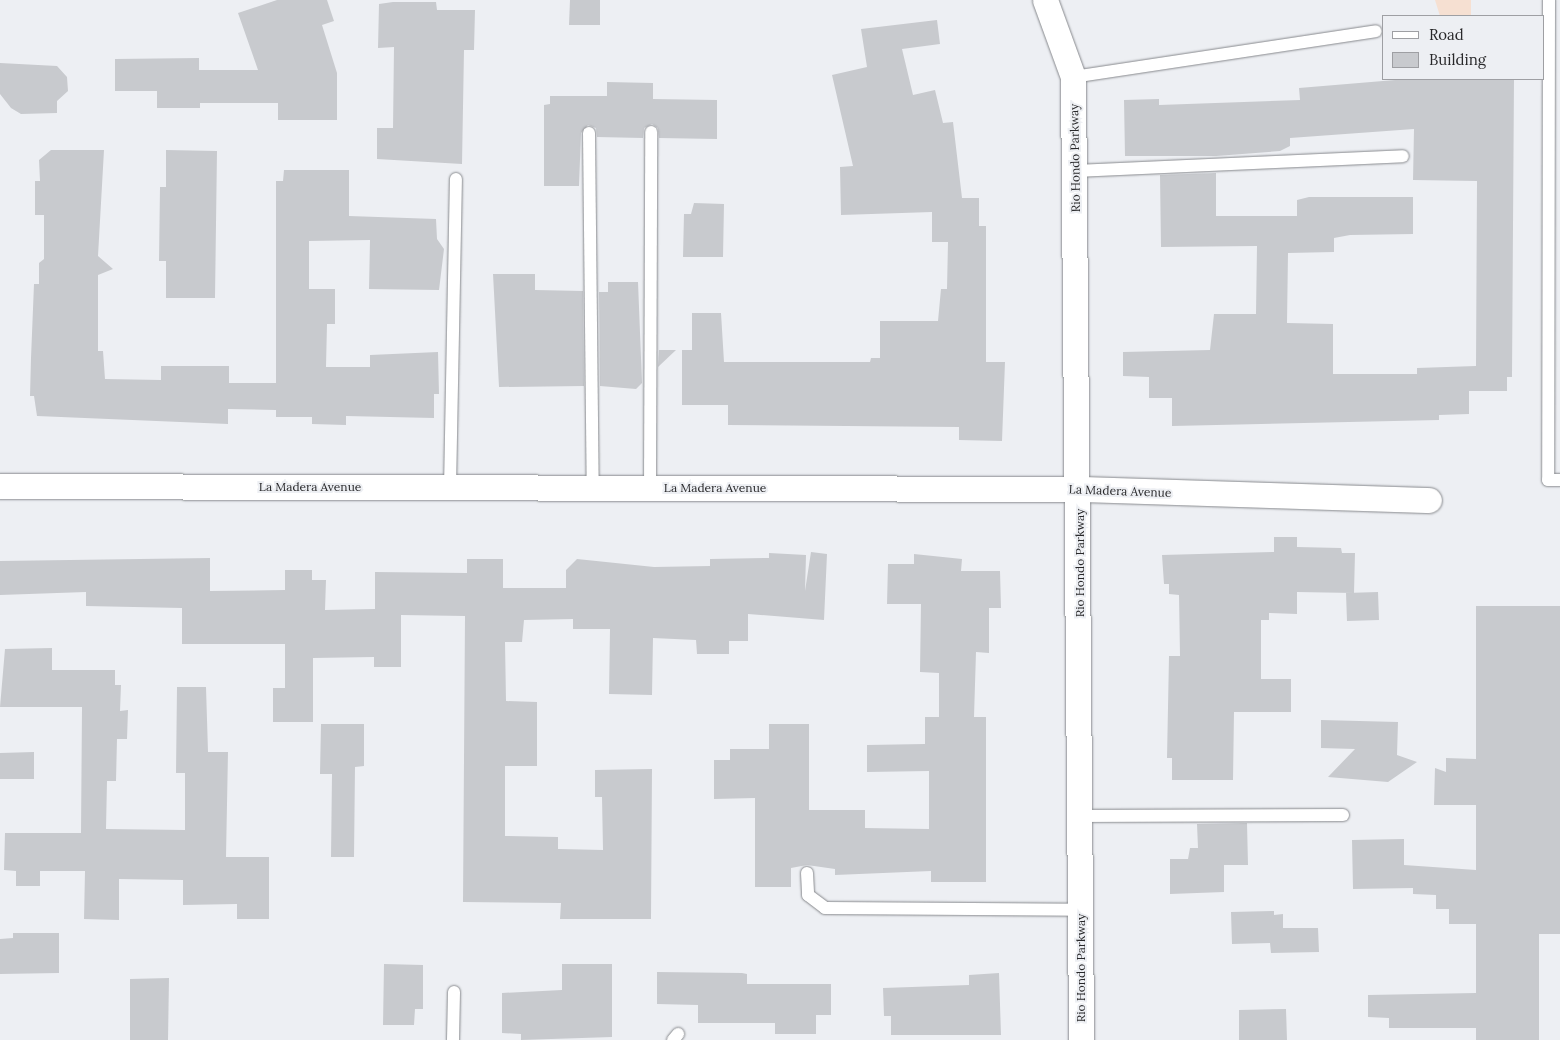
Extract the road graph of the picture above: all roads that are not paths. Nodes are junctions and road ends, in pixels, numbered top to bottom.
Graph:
1 (1045, 0) edge
2 (1549, 0) edge
3 (1376, 31) dead end
4 (1073, 77) junction
5 (651, 132) dead end
6 (589, 133) dead end
7 (1554, 134) edge
8 (1403, 156) dead end
9 (1076, 171) junction
10 (456, 179) dead end
11 (1560, 480) edge
12 (0, 486) edge
13 (450, 488) junction
14 (593, 488) junction
15 (650, 488) junction
16 (1079, 489) junction
17 (1429, 500) dead end
18 (1081, 816) junction
19 (1343, 816) dead end
20 (807, 873) dead end
21 (1081, 910) junction
22 (454, 992) dead end
23 (453, 1040) edge
24 (1081, 1040) edge

1 - 4 street, Rio Hondo Parkway
2 - 7 lane
3 - 4 lane
4 - 9 street, Rio Hondo Parkway
5 - 15 lane
6 - 14 lane
7 - 11 lane
8 - 9 lane
9 - 16 street, Rio Hondo Parkway
10 - 13 lane
12 - 13 street, La Madera Avenue
13 - 14 street, La Madera Avenue
14 - 15 street, La Madera Avenue
15 - 16 street, La Madera Avenue
16 - 17 street, La Madera Avenue
16 - 18 street, Rio Hondo Parkway
18 - 19 lane
18 - 21 street, Rio Hondo Parkway
20 - 21 lane
21 - 24 street, Rio Hondo Parkway
22 - 23 lane

